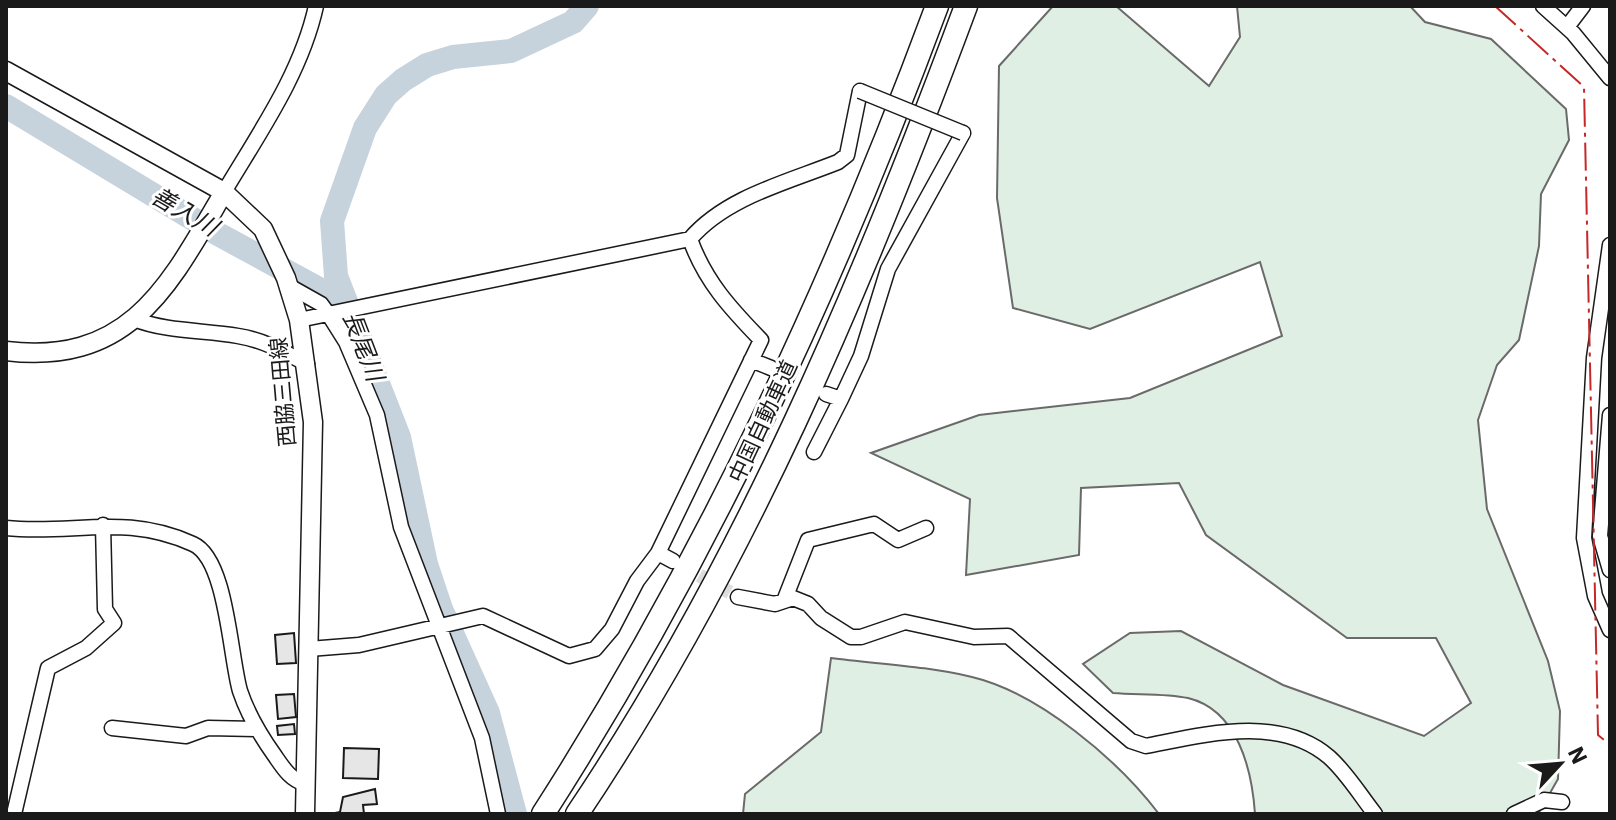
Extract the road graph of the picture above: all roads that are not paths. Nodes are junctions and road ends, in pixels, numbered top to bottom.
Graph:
1 (316, 6) edge
2 (966, 6) edge
3 (1543, 6) edge
4 (1583, 6) edge
5 (937, 7) edge
6 (1567, 27) junction
7 (6, 71) edge
8 (1610, 78) edge
9 (224, 192) junction
10 (690, 239) junction
11 (1610, 245) edge
12 (288, 282) junction
13 (329, 315) junction
14 (134, 319) junction
15 (299, 320) junction
16 (6, 351) edge
17 (751, 360) junction
18 (307, 364) junction
19 (771, 368) dead end
20 (826, 394) dead end
21 (841, 399) junction
22 (1610, 415) edge
23 (1590, 422) junction
24 (1610, 422) edge
25 (814, 452) dead end
26 (103, 525) junction
27 (6, 528) edge
28 (926, 528) dead end
29 (658, 553) junction
30 (673, 561) tunnel mouth
31 (1610, 570) edge
32 (738, 597) tunnel mouth
33 (784, 601) junction
34 (438, 625) junction
35 (1610, 630) edge
36 (309, 649) junction
37 (112, 728) dead end
38 (256, 729) junction
39 (305, 784) junction
40 (1562, 802) dead end
41 (14, 814) edge
42 (305, 814) edge
43 (498, 814) edge
44 (543, 814) edge
45 (577, 814) edge
46 (1375, 814) edge
47 (1514, 814) edge

1 - 9 street
2 - 45 highway, 中国自動車道
3 - 6 street
4 - 6 street
5 - 44 highway, 中国自動車道
6 - 8 street
7 - 9 main road, 西脇三田線
9 - 12 main road, 西脇三田線
9 - 14 main road
10 - 13 street
10 - 17 street
10 - 21 street, bridge
11 - 23 street
12 - 13 street
12 - 15 main road, 西脇三田線
13 - 15 street
13 - 34 street
14 - 16 main road
14 - 18 street
15 - 18 main road, 西脇三田線
17 - 19 street
17 - 29 street
18 - 36 main road, 西脇三田線
20 - 21 street
21 - 25 street
22 - 24 street
23 - 24 street
23 - 35 street
24 - 31 street
26 - 27 street
26 - 38 street
26 - 41 street
28 - 33 street
29 - 30 street
29 - 34 street
32 - 33 street
33 - 46 street
34 - 36 street
34 - 43 street
36 - 39 main road, 西脇三田線
37 - 38 street
38 - 39 street
39 - 42 main road, 西脇三田線
40 - 47 street

